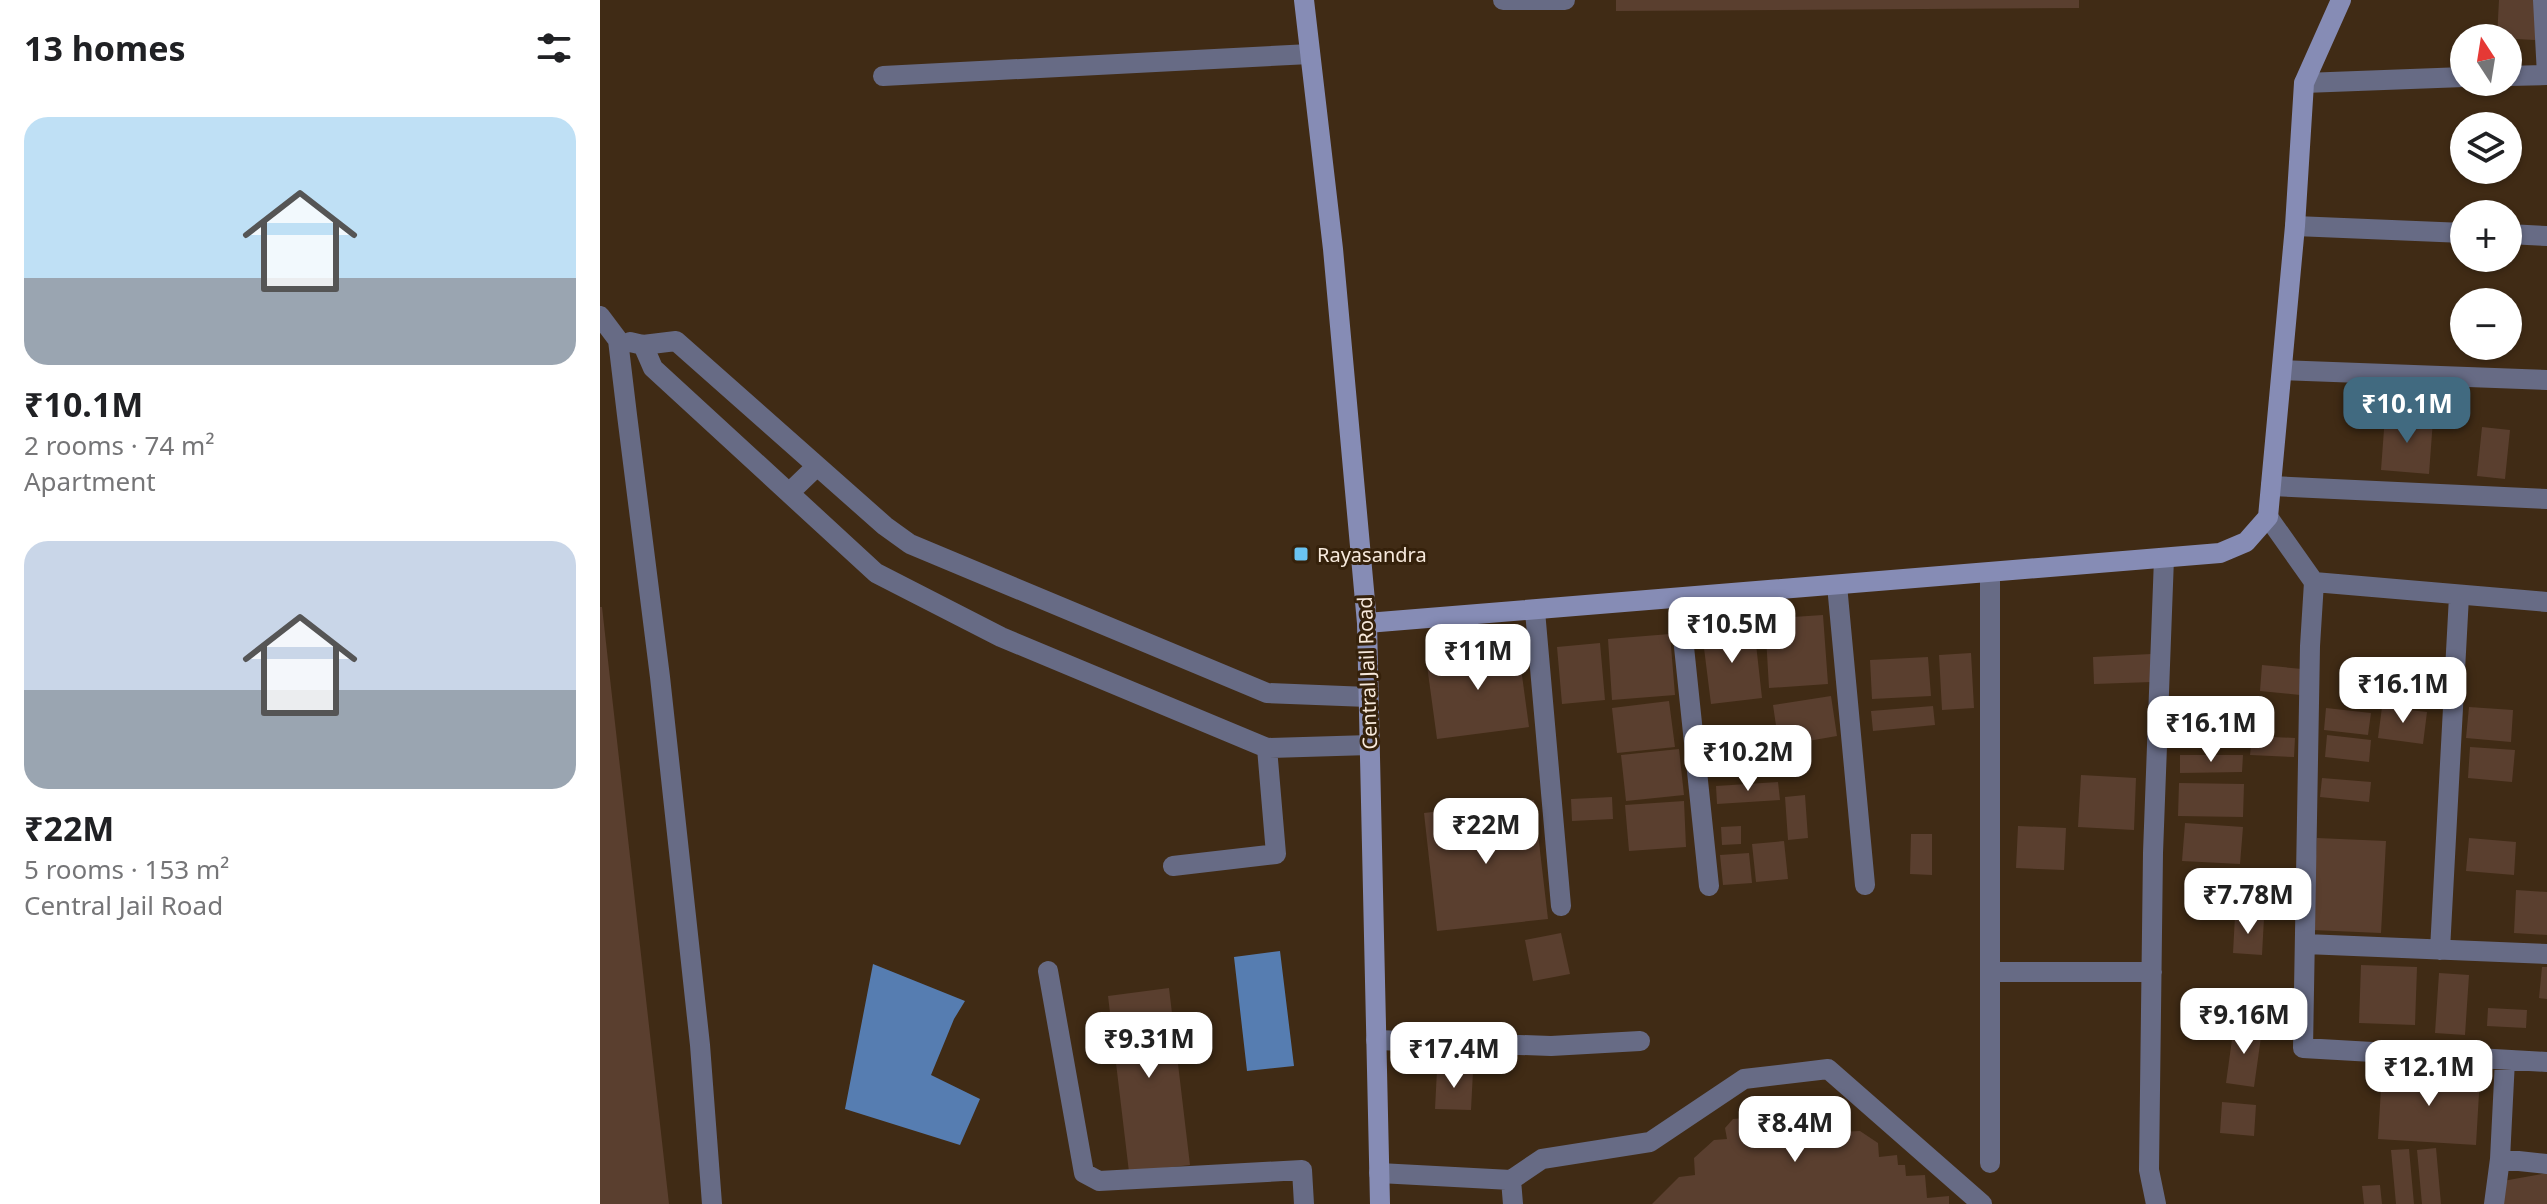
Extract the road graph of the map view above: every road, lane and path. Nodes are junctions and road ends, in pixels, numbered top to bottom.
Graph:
1 (1304, 0) edge
2 (1503, 0) edge
3 (1565, 0) edge
4 (2341, 0) edge
5 (2543, 0) edge
6 (1310, 54) junction
7 (2547, 75) edge
8 (883, 76) dead end
9 (2522, 76) edge
10 (2450, 78) edge
11 (2304, 83) junction
12 (2295, 226) junction
13 (2450, 232) edge
14 (2522, 235) edge
15 (2547, 236) edge
16 (600, 316) edge
17 (618, 340) junction
18 (643, 345) junction
19 (2282, 370) junction
20 (2547, 380) edge
21 (817, 466) junction
22 (2271, 486) junction
23 (789, 493) junction
24 (2547, 499) edge
25 (2268, 517) junction
26 (2164, 558) junction
27 (1990, 573) junction
28 (2314, 582) junction
29 (1837, 585) junction
30 (2459, 596) junction
31 (1679, 599) junction
32 (2547, 602) edge
33 (1535, 611) junction
34 (1367, 623) junction
35 (1368, 697) junction
36 (1370, 745) junction
37 (1267, 748) junction
38 (1173, 866) dead end
39 (1865, 885) dead end
40 (1709, 886) dead end
41 (1561, 906) dead end
42 (2305, 944) junction
43 (2440, 950) junction
44 (2547, 954) edge
45 (1048, 971) dead end
46 (1990, 972) junction
47 (2152, 972) junction
48 (1376, 1040) junction
49 (1640, 1041) dead end
50 (2505, 1060) junction
51 (2547, 1062) edge
52 (2500, 1159) junction
53 (1990, 1163) dead end
54 (2547, 1164) edge
55 (1379, 1173) junction
56 (1511, 1180) junction
57 (712, 1204) edge
58 (1304, 1204) edge
59 (1380, 1204) edge
60 (1513, 1204) edge
61 (1982, 1204) edge
62 (2156, 1204) edge
63 (2494, 1204) edge

1 - 6 street, Central Jail Road
2 - 3 street
4 - 11 street
5 - 7 street
6 - 8 street
6 - 34 street, Central Jail Road
7 - 9 street
10 - 11 street
11 - 12 street
12 - 13 street
12 - 19 street
14 - 15 street
16 - 17 street
17 - 18 street
17 - 57 street
18 - 21 street
18 - 23 street
19 - 20 street
19 - 22 street
21 - 23 street
21 - 35 street
22 - 24 street
22 - 25 street
23 - 37 street
25 - 26 street
25 - 28 street
26 - 27 street
26 - 47 street
27 - 29 street
27 - 46 street
28 - 30 street
28 - 42 street
29 - 31 street
29 - 39 street
30 - 32 street
30 - 43 street
31 - 33 street
31 - 40 street
33 - 34 street
33 - 41 street
34 - 35 street, Central Jail Road
35 - 36 street, Central Jail Road
36 - 37 street
36 - 48 street, Central Jail Road
37 - 38 street
42 - 43 street
42 - 50 street
43 - 44 street
45 - 58 street
46 - 47 street
46 - 53 street
47 - 62 street
48 - 49 street
48 - 55 street, Central Jail Road
50 - 51 street
50 - 52 street
52 - 54 street
52 - 63 street
55 - 56 street
55 - 59 street, Central Jail Road
56 - 60 street
56 - 61 street

